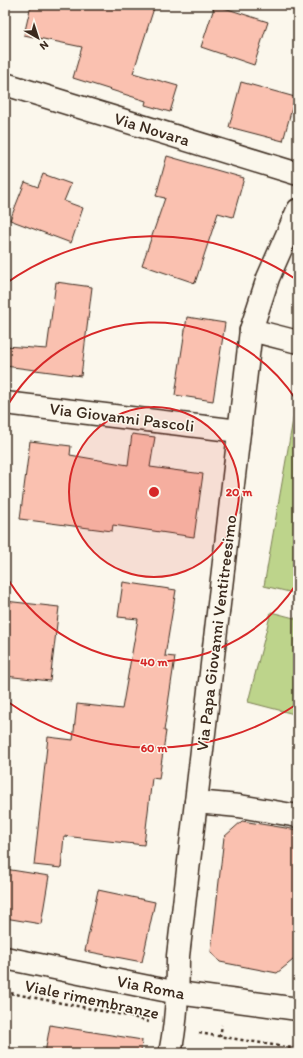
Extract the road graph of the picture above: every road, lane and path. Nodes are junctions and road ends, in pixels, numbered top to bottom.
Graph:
1 (5, 84) edge
2 (298, 174) edge
3 (298, 210) edge
4 (251, 330) junction
5 (298, 342) edge
6 (5, 403) edge
7 (239, 431) junction
8 (196, 802) junction
9 (298, 816) edge
10 (5, 958) edge
11 (5, 992) edge
12 (178, 993) junction
13 (298, 1009) edge
14 (175, 1030) junction
15 (298, 1049) edge
16 (170, 1053) edge

1 - 2 street, Via Novara
3 - 4 street, Via Papa Giovanni Ventitreesimo
4 - 5 street
4 - 7 street, Via Papa Giovanni Ventitreesimo
6 - 7 street, Via Giovanni Pascoli
7 - 8 street, Via Papa Giovanni Ventitreesimo
8 - 9 street
8 - 12 street, Via Papa Giovanni Ventitreesimo
10 - 12 street, Via Roma
11 - 14 path, Viale rimembranze
12 - 13 street, Via Roma
12 - 14 street, Via Papa Giovanni Ventitreesimo
14 - 15 path, Viale rimembranze
14 - 16 street, Via Papa Giovanni Ventitreesimo

